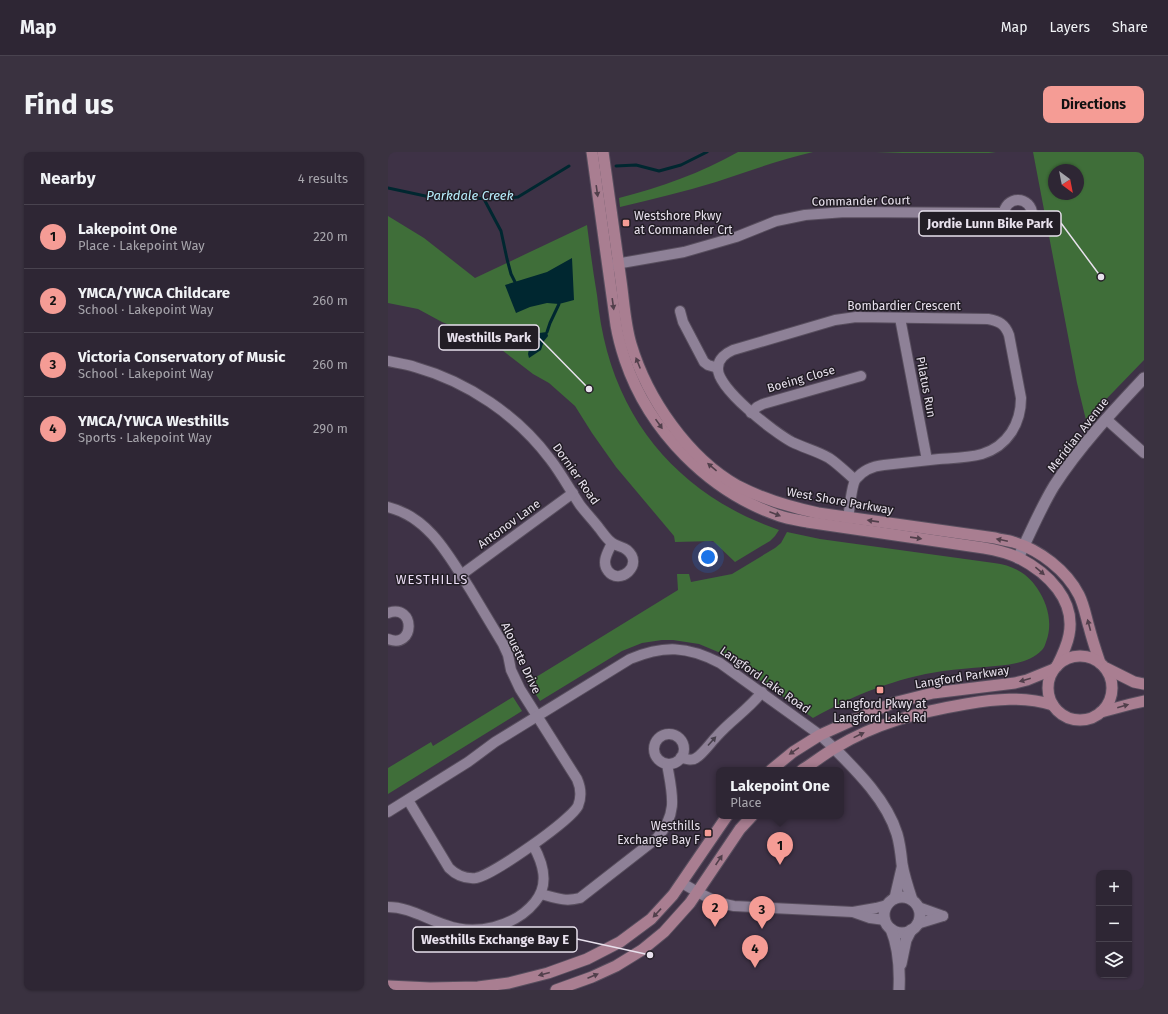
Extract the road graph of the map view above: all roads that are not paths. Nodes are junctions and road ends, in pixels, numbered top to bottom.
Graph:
1 (592, 152) edge
2 (604, 152) edge
3 (1003, 213) dead end
4 (613, 265) junction
5 (680, 311) dead end
6 (900, 318) junction
7 (388, 361) edge
8 (718, 368) junction
9 (861, 376) dead end
10 (1144, 378) edge
11 (751, 413) junction
12 (1106, 419) junction
13 (1144, 453) edge
14 (927, 460) junction
15 (855, 480) junction
16 (573, 493) junction
17 (388, 506) edge
18 (848, 523) junction
19 (612, 543) dead end
20 (1024, 546) junction
21 (1018, 558) junction
22 (461, 575) junction
23 (388, 614) edge
24 (388, 639) edge
25 (1103, 665) junction
26 (1055, 668) junction
27 (1144, 684) edge
28 (762, 692) junction
29 (1144, 701) edge
30 (1053, 705) junction
31 (1102, 712) junction
32 (537, 716) junction
33 (820, 735) junction
34 (834, 748) junction
35 (681, 757) junction
36 (667, 764) junction
37 (775, 767) edge
38 (806, 767) edge
39 (408, 800) junction
40 (388, 812) edge
41 (725, 819) edge
42 (749, 819) edge
43 (533, 845) junction
44 (902, 865) junction
45 (682, 883) junction
46 (697, 892) junction
47 (541, 894) junction
48 (891, 901) junction
49 (915, 903) junction
50 (388, 907) edge
51 (853, 912) junction
52 (888, 925) junction
53 (914, 927) junction
54 (900, 970) junction
55 (388, 986) edge
56 (556, 990) edge
57 (899, 990) edge

1 -> 4 main road, West Shore Parkway
2 - 4 main road, West Shore Parkway
3 - 4 street, Commander Court
4 - 18 main road, West Shore Parkway
5 - 8 street
6 - 8 street, Bombardier Crescent
6 - 14 street, Pilatus Run
6 - 14 street, Bombardier Crescent
7 - 16 street, Dornier Road
8 - 11 street
9 - 11 street, Boeing Close
10 - 12 street, Meridian Avenue
11 - 15 street
12 - 13 street
12 - 20 street, Meridian Avenue
14 - 15 street, Bombardier Crescent
15 - 18 street
16 - 19 street, Dornier Road
16 - 22 street, Antonov Lane
17 - 22 street, Alouette Drive
20 -> 18 main road, West Shore Parkway
18 -> 21 main road, West Shore Parkway
20 - 21 street, Meridian Avenue
25 -> 20 main road, West Shore Parkway
21 -> 26 main road, West Shore Parkway
22 - 32 street, Alouette Drive
23 - 24 street
25 - 26 main road
25 - 27 main road
25 - 31 main road
26 - 30 main road
26 -> 33 main road, Langford Parkway
28 - 32 street, Langford Lake Road
28 - 33 street, Langford Lake Road
35 -> 28 street
31 -> 29 main road
30 - 31 main road
34 -> 30 main road
32 - 39 street, Langford Lake Road
32 - 43 street, Alouette Drive
33 - 34 street, Langford Lake Road
33 -> 37 main road, Langford Parkway
34 - 38 main road
34 - 44 street, Langford Lake Road
35 - 36 street
35 - 36 street
36 - 47 street
39 - 40 street, Langford Lake Road
39 - 43 street, Alouette Drive
41 - 45 main road
46 -> 42 main road
43 - 47 street
44 - 48 street, Langford Lake Road
44 - 49 street, Langford Lake Road
45 - 46 street
45 -> 55 main road
46 - 51 street
56 -> 46 main road
47 - 50 street
48 - 49 street
48 - 51 street
48 - 52 street
49 - 53 street
49 - 53 street
51 - 52 street
52 - 53 street
52 - 54 street
53 - 54 street
54 - 57 street

